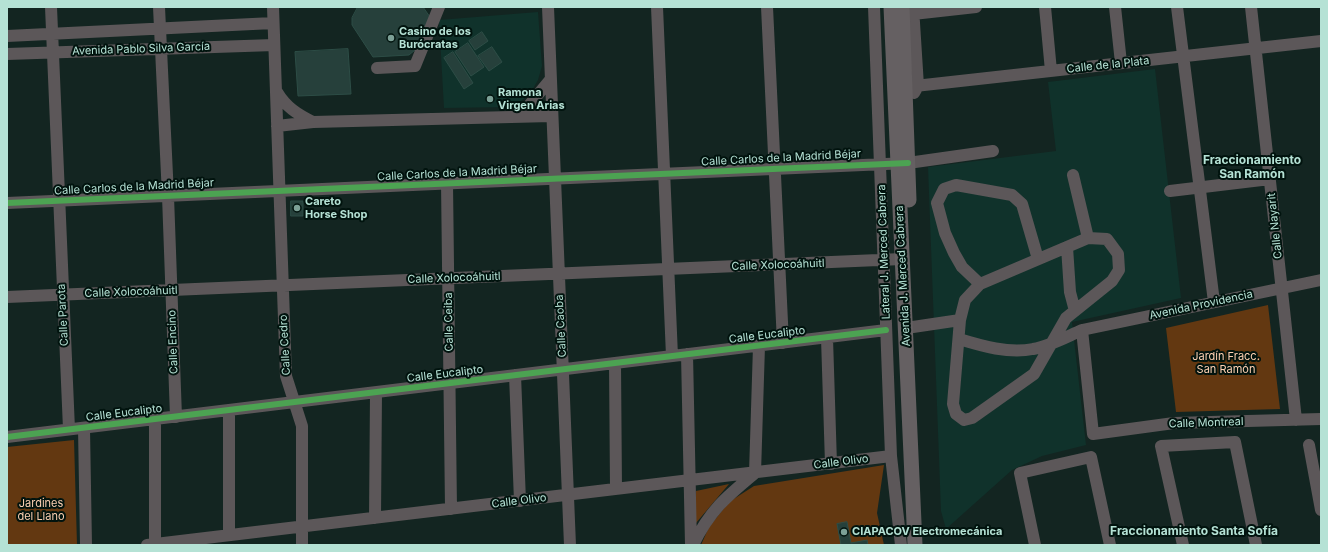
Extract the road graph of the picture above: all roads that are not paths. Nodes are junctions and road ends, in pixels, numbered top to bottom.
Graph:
1 (51, 7) edge
2 (159, 7) edge
3 (273, 7) edge
4 (439, 7) edge
5 (548, 7) edge
6 (657, 7) edge
7 (767, 7) edge
8 (874, 7) edge
9 (891, 7) edge
10 (976, 7) edge
11 (1045, 7) edge
12 (1115, 7) edge
13 (1177, 7) edge
14 (1251, 7) edge
15 (909, 9) edge
16 (933, 9) edge
17 (273, 23) junction
18 (160, 29) junction
19 (53, 34) junction
20 (7, 36) edge
21 (1321, 41) edge
22 (274, 45) junction
23 (1256, 48) junction
24 (161, 49) junction
25 (53, 52) junction
26 (7, 54) edge
27 (1184, 56) junction
28 (1121, 63) junction
29 (377, 68) dead end
30 (1051, 71) junction
31 (550, 80) junction
32 (906, 87) junction
33 (276, 91) junction
34 (521, 115) junction
35 (551, 116) junction
36 (313, 122) junction
37 (277, 126) junction
38 (993, 151) dead end
39 (903, 163) junction
40 (881, 164) junction
41 (774, 168) junction
42 (664, 173) junction
43 (1073, 175) dead end
44 (553, 178) junction
45 (1270, 180) junction
46 (447, 183) junction
47 (1200, 188) junction
48 (279, 191) junction
49 (1170, 191) dead end
50 (168, 196) junction
51 (58, 200) junction
52 (7, 203) edge
53 (1088, 238) junction
54 (1067, 247) junction
55 (902, 259) junction
56 (1038, 259) junction
57 (884, 260) junction
58 (779, 264) junction
59 (669, 269) junction
60 (558, 274) junction
61 (448, 278) junction
62 (1321, 280) edge
63 (980, 284) junction
64 (283, 285) junction
65 (1282, 288) junction
66 (171, 290) junction
67 (62, 294) junction
68 (7, 297) edge
69 (1214, 302) junction
70 (1074, 311) junction
71 (960, 320) junction
72 (913, 327) junction
73 (886, 330) junction
74 (1082, 330) junction
75 (827, 338) junction
76 (959, 339) junction
77 (783, 343) junction
78 (1053, 343) junction
79 (758, 346) junction
80 (687, 354) junction
81 (672, 356) junction
82 (615, 363) junction
83 (564, 370) junction
84 (515, 375) junction
85 (450, 383) junction
86 (376, 392) junction
87 (294, 402) junction
88 (229, 410) junction
89 (176, 416) junction
90 (155, 419) junction
91 (1296, 420) junction
92 (1321, 420) edge
93 (84, 428) junction
94 (69, 429) junction
95 (7, 437) edge
96 (1309, 444) dead end
97 (891, 456) junction
98 (831, 464) junction
99 (755, 473) junction
100 (690, 480) junction
101 (616, 489) junction
102 (567, 495) junction
103 (520, 501) junction
104 (451, 509) junction
105 (1321, 510) edge
106 (375, 518) junction
107 (301, 527) junction
108 (229, 535) junction
109 (151, 544) edge
110 (86, 545) edge
111 (302, 545) edge
112 (570, 545) edge
113 (692, 545) edge
114 (901, 545) edge
115 (914, 545) edge
116 (925, 545) edge
117 (1035, 545) edge
118 (1110, 545) edge
119 (1182, 545) edge
120 (1256, 545) edge

1 - 19 street, Calle Parota
2 - 18 street, Calle Encino
3 - 17 street, Calle Cedro
4 - 29 street
5 - 31 street, Calle Caoba
6 - 42 street
7 - 41 street
8 - 40 street, Lateral J. Merced Cabrera
9 - 32 main road, Avenida J. Merced Cabrera
10 - 16 street
11 - 30 street
12 - 28 street
13 - 27 street
14 - 23 street, Calle Nayarit
15 - 16 street
15 - 32 main road, Avenida J. Merced Cabrera
17 - 18 street, Avenida Pablo Silva García
17 - 22 street, Calle Cedro
18 - 19 street, Avenida Pablo Silva García
18 - 24 street, Calle Encino
19 - 20 street, Avenida Pablo Silva García
19 - 25 street, Calle Parota
21 - 23 street, Calle de la Plata
22 - 24 street, Avenida Pablo Silva García
22 - 33 street, Calle Cedro
23 - 27 street, Calle de la Plata
23 - 45 street, Calle Nayarit
24 - 25 street, Avenida Pablo Silva García
24 - 50 street, Calle Encino
25 - 26 street, Avenida Pablo Silva García
25 - 51 street, Calle Parota
27 - 28 street, Calle de la Plata
27 - 47 street
28 - 30 street, Calle de la Plata
30 - 32 street, Calle de la Plata
31 - 34 street
31 - 35 street, Calle Caoba
32 - 39 main road, Avenida J. Merced Cabrera
32 - 39 main road, Avenida J. Merced Cabrera
33 - 36 street
33 - 37 street, Calle Cedro
34 - 35 street
34 - 36 street
35 - 44 street, Calle Caoba
36 - 37 street
37 - 48 street, Calle Cedro
38 - 39 street, Calle Carlos de la Madrid Béjar
39 - 40 street, Calle Carlos de la Madrid Béjar
39 - 55 main road, Avenida J. Merced Cabrera
39 - 72 main road, Avenida J. Merced Cabrera
40 - 41 street, Calle Carlos de la Madrid Béjar
40 - 57 street, Lateral J. Merced Cabrera
41 - 42 street, Calle Carlos de la Madrid Béjar
41 - 58 street
42 - 44 street, Calle Carlos de la Madrid Béjar
42 - 59 street
43 - 53 street
44 - 46 street, Calle Carlos de la Madrid Béjar
44 - 60 street, Calle Caoba
45 - 47 street
45 - 65 street, Calle Nayarit
46 - 48 street, Calle Carlos de la Madrid Béjar
46 - 61 street, Calle Ceiba
47 - 49 street
47 - 69 street
48 - 50 street, Calle Carlos de la Madrid Béjar
48 - 64 street, Calle Cedro
50 - 51 street, Calle Carlos de la Madrid Béjar
50 - 66 street, Calle Encino
51 - 52 street, Calle Carlos de la Madrid Béjar
51 - 67 street, Calle Parota
53 - 54 street
53 - 70 street
54 - 56 street
54 - 70 street
55 - 57 street, Calle Xolocoáhuitl
55 - 115 main road, Avenida J. Merced Cabrera
56 - 63 street
56 - 63 street
57 - 58 street, Calle Xolocoáhuitl
57 - 73 street, Lateral J. Merced Cabrera
58 - 59 street, Calle Xolocoáhuitl
58 - 77 street
59 - 60 street, Calle Xolocoáhuitl
59 - 81 street
60 - 61 street, Calle Xolocoáhuitl
60 - 83 street, Calle Caoba
61 - 64 street, Calle Xolocoáhuitl
61 - 85 street, Calle Ceiba
62 - 65 street, Avenida Providencia
63 - 71 street
64 - 66 street, Calle Xolocoáhuitl
64 - 87 street, Calle Cedro
65 - 69 street, Avenida Providencia
65 - 91 street, Calle Nayarit
66 - 67 street, Calle Xolocoáhuitl
66 - 89 street, Calle Encino
67 - 68 street, Calle Xolocoáhuitl
67 - 94 street, Calle Parota
69 - 74 street, Avenida Providencia
70 - 78 street
71 - 72 street
71 - 76 street
72 - 116 main road, Avenida J. Merced Cabrera
73 - 75 street, Calle Eucalipto
73 - 97 street, Lateral J. Merced Cabrera
74 - 78 street, Avenida Providencia
74 - 91 street, Calle Montreal
75 - 77 street, Calle Eucalipto
75 - 98 street
76 - 78 street, Avenida Providencia
76 - 78 street
77 - 79 street, Calle Eucalipto
79 - 80 street, Calle Eucalipto
79 - 99 street
80 - 81 street, Calle Eucalipto
80 - 100 street
81 - 82 street, Calle Eucalipto
82 - 83 street, Calle Eucalipto
82 - 101 street
83 - 84 street, Calle Eucalipto
83 - 102 street, Calle Caoba
84 - 85 street, Calle Eucalipto
84 - 103 street
85 - 86 street, Calle Eucalipto
85 - 104 street, Calle Ceiba
86 - 87 street, Calle Eucalipto
86 - 106 street
87 - 88 street, Calle Eucalipto
87 - 107 street, Calle Cedro
88 - 89 street, Calle Eucalipto
88 - 108 street
89 - 90 street, Calle Eucalipto
90 - 93 street, Calle Eucalipto
90 - 109 street
91 - 92 street, Calle Montreal
93 - 94 street, Calle Eucalipto
93 - 110 street
94 - 95 street, Calle Eucalipto
96 - 105 street
97 - 98 street, Calle Olivo
97 - 114 street, Lateral J. Merced Cabrera
98 - 99 street, Calle Olivo
99 - 100 street, Calle Olivo
99 - 113 street
100 - 101 street, Calle Olivo
100 - 113 street
101 - 102 street, Calle Olivo
102 - 103 street, Calle Olivo
102 - 112 street, Calle Caoba
103 - 104 street, Calle Olivo
104 - 106 street, Calle Olivo
106 - 107 street, Calle Olivo
107 - 108 street, Calle Olivo
107 - 111 street, Calle Cedro
108 - 109 street, Calle Olivo
117 - 118 street
119 - 120 street

